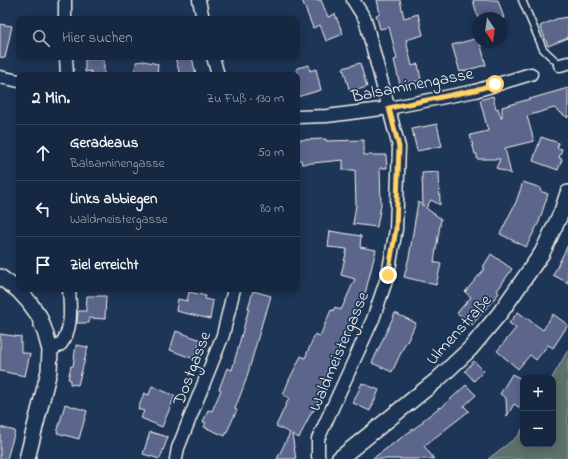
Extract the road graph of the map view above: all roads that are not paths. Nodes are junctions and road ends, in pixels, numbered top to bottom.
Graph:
1 (65, 0) edge
2 (199, 0) edge
3 (353, 0) edge
4 (365, 0) edge
5 (522, 0) edge
6 (66, 16) edge
7 (202, 16) edge
8 (365, 19) junction
9 (66, 60) edge
10 (214, 60) edge
11 (564, 64) edge
12 (67, 72) edge
13 (217, 72) edge
14 (531, 74) dead end
15 (0, 77) edge
16 (16, 80) edge
17 (389, 108) junction
18 (300, 116) edge
19 (568, 193) edge
20 (0, 277) edge
21 (16, 289) edge
22 (20, 292) edge
23 (69, 292) edge
24 (233, 292) edge
25 (50, 350) junction
26 (27, 459) edge
27 (176, 459) edge
28 (319, 459) edge
29 (339, 459) edge

1 - 6 street
2 - 7 street
3 - 8 street, Waldmeistergasse
4 - 8 street
5 - 11 lane
8 - 17 street, Waldmeistergasse
9 - 12 street
10 - 13 street
14 - 17 street, Balsaminengasse
15 - 16 street
17 - 18 street, Balsaminengasse
17 - 28 street, Waldmeistergasse
19 - 29 street, Ulmenstraße
20 - 21 street
22 - 25 street
23 - 25 street
24 - 27 street, Dostgasse
25 - 26 street

